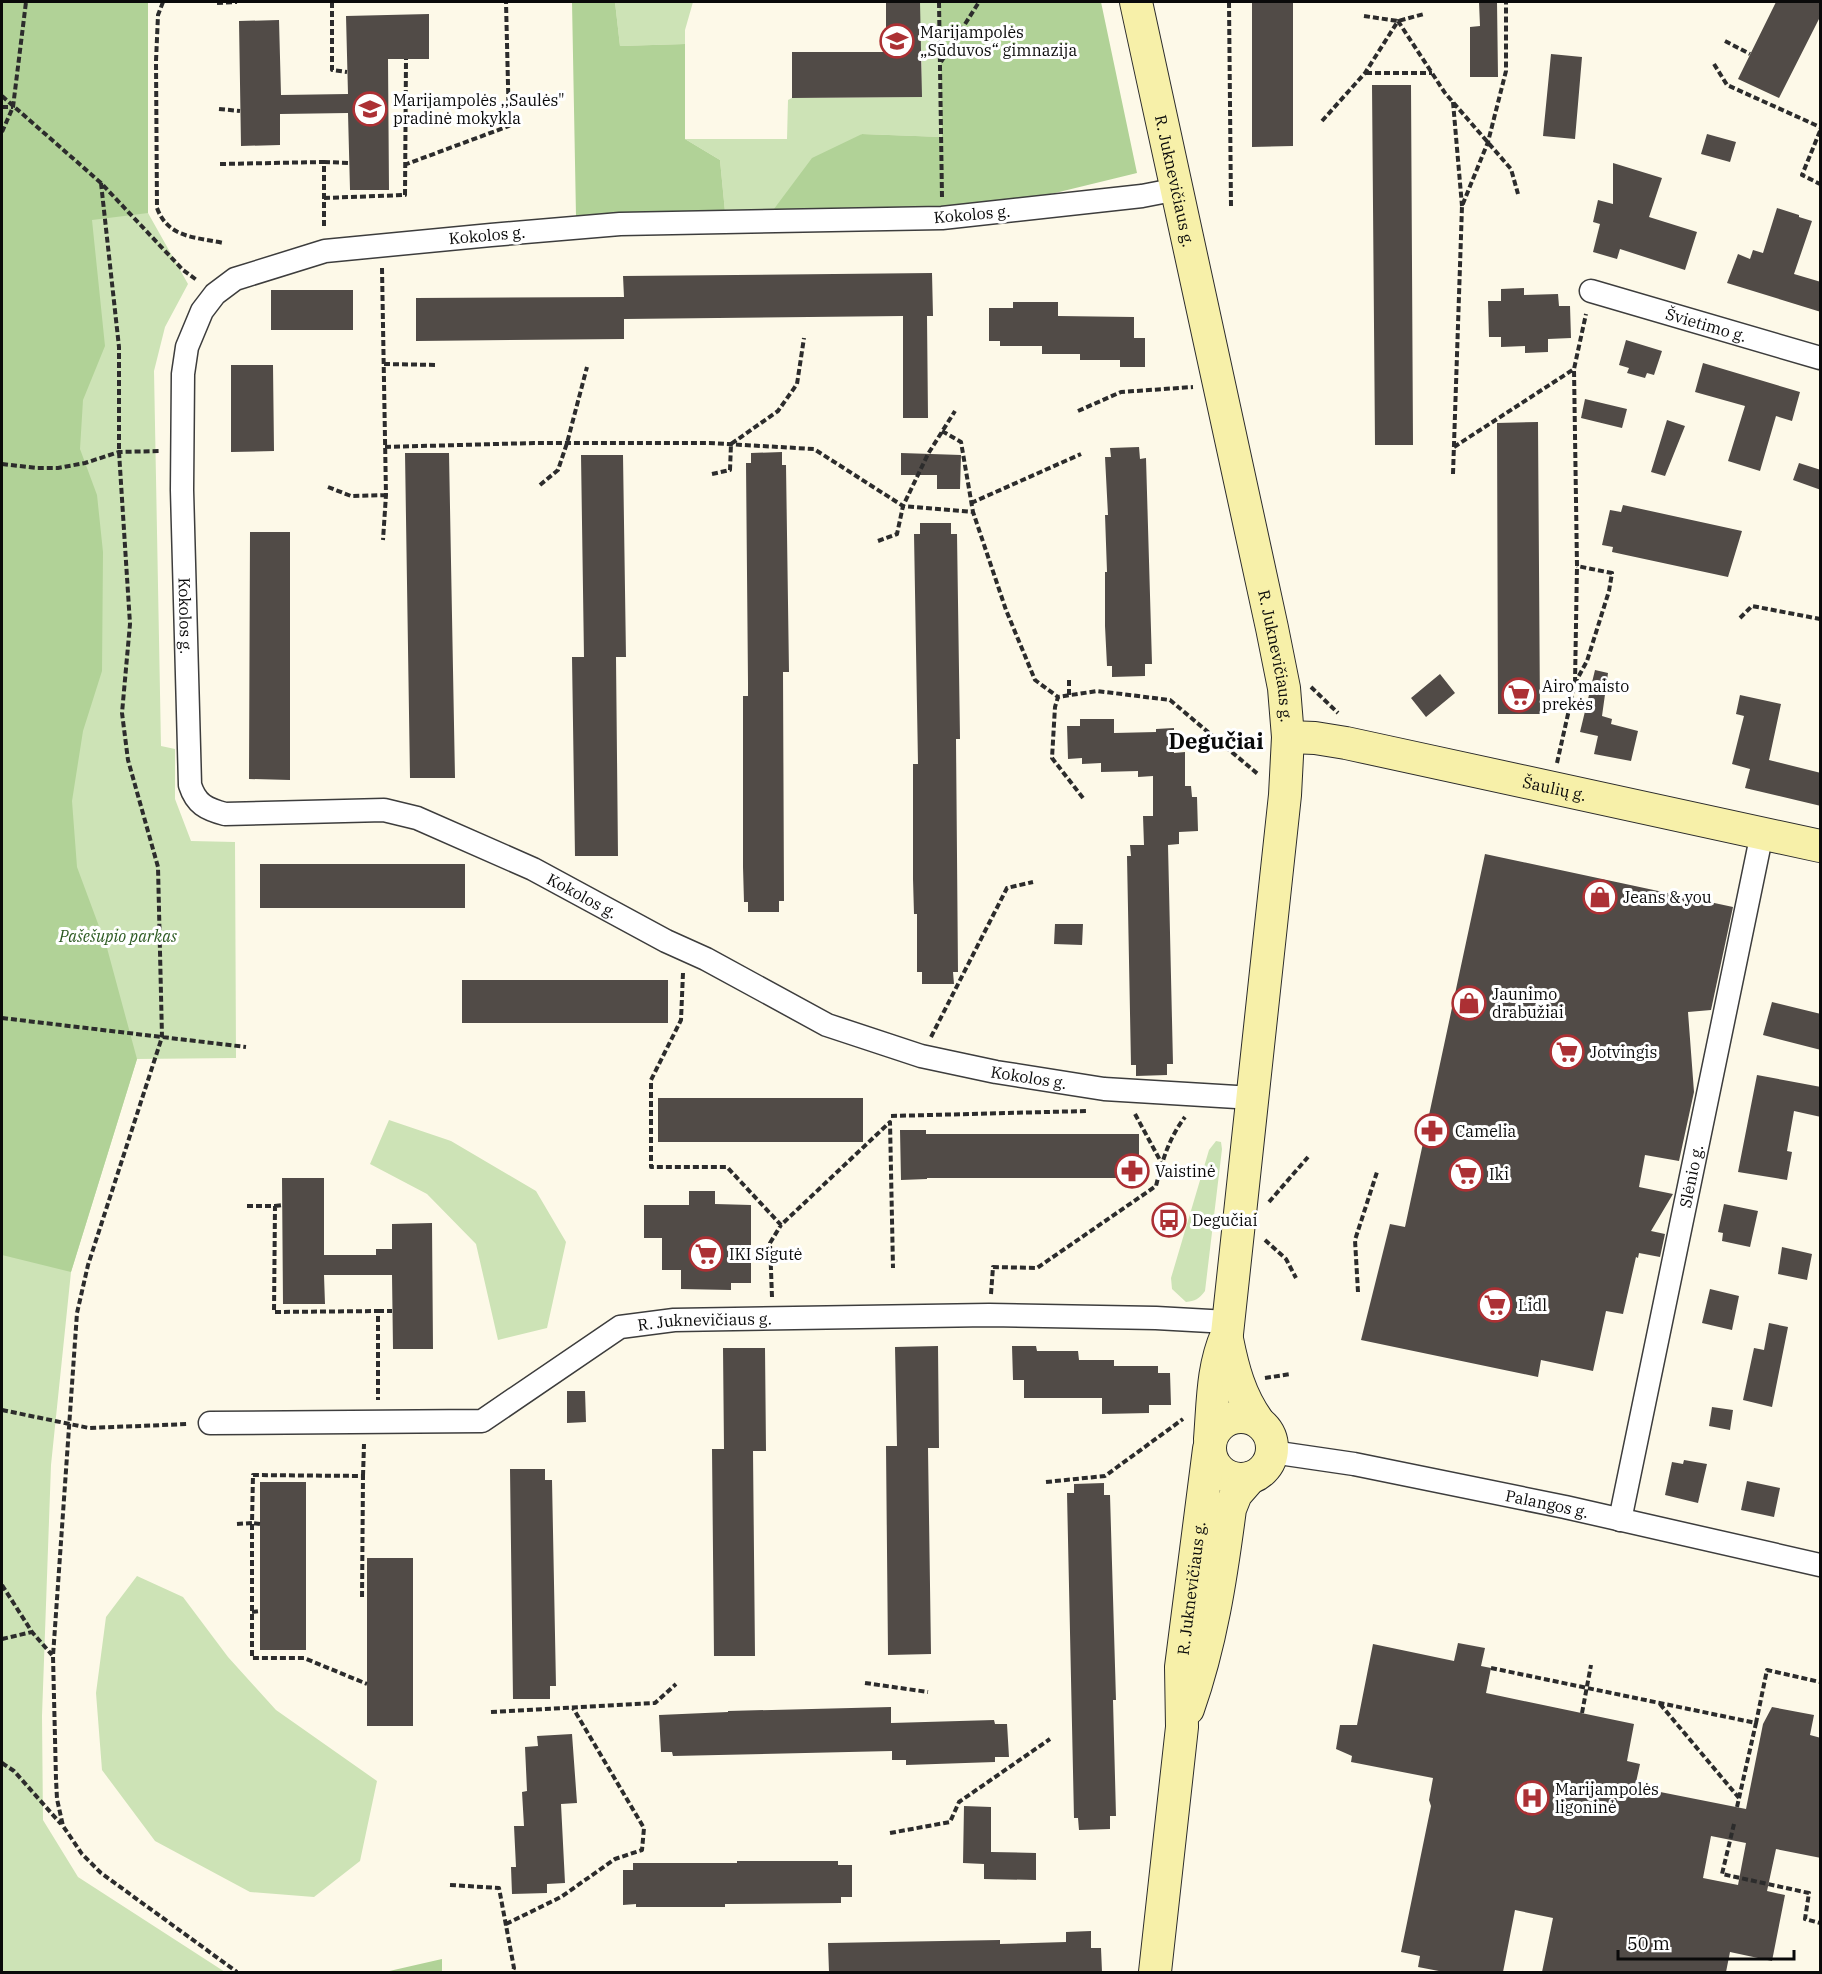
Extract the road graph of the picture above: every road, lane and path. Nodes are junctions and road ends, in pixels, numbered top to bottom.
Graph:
1 (26, 2) edge
2 (163, 2) edge
3 (237, 2) edge
4 (332, 2) edge
5 (506, 2) edge
6 (939, 2) edge
7 (979, 2) edge
8 (1136, 2) edge
9 (1229, 2) edge
10 (1506, 2) edge
11 (217, 3) dead end
12 (1424, 14) dead end
13 (1364, 16) dead end
14 (1398, 21) junction
15 (1725, 41) dead end
16 (1750, 54) dead end
17 (406, 59) dead end
18 (941, 62) junction
19 (1714, 64) dead end
20 (347, 72) dead end
21 (1365, 73) junction
22 (1432, 73) junction
23 (2, 96) edge
24 (1453, 102) junction
25 (2, 107) edge
26 (13, 107) junction
27 (219, 109) dead end
28 (240, 111) dead end
29 (1322, 121) dead end
30 (1821, 127) edge
31 (1821, 131) edge
32 (2, 132) edge
33 (1488, 142) junction
34 (324, 162) junction
35 (349, 163) dead end
36 (220, 164) dead end
37 (404, 165) junction
38 (101, 183) junction
39 (1821, 184) edge
40 (1178, 189) junction
41 (1518, 194) dead end
42 (324, 198) junction
43 (1231, 206) dead end
44 (1462, 206) junction
45 (942, 218) junction
46 (223, 243) dead end
47 (381, 246) junction
48 (325, 251) junction
49 (1591, 291) joint
50 (215, 294) junction
51 (804, 338) dead end
52 (1821, 358) edge
53 (384, 364) junction
54 (437, 365) dead end
55 (587, 367) dead end
56 (1574, 369) junction
57 (1220, 382) junction
58 (955, 411) dead end
59 (1078, 411) dead end
60 (942, 431) junction
61 (567, 442) junction
62 (731, 444) junction
63 (385, 447) junction
64 (1453, 447) junction
65 (181, 450) junction
66 (119, 452) junction
67 (1081, 454) dead end
68 (2, 464) edge
69 (712, 474) dead end
70 (1453, 474) dead end
71 (540, 485) dead end
72 (328, 487) dead end
73 (386, 495) junction
74 (971, 503) junction
75 (903, 506) junction
76 (973, 512) junction
77 (383, 540) dead end
78 (878, 541) dead end
79 (1577, 566) junction
80 (1740, 618) dead end
81 (1821, 619) edge
82 (1069, 680) dead end
83 (1575, 683) junction
84 (1069, 695) junction
85 (1058, 697) junction
86 (1288, 737) junction
87 (1266, 781) dead end
88 (1552, 788) junction
89 (1083, 798) dead end
90 (1762, 833) junction
91 (1821, 846) edge
92 (1033, 882) dead end
93 (689, 951) junction
94 (2, 1018) edge
95 (162, 1037) junction
96 (246, 1047) dead end
97 (921, 1056) junction
98 (1121, 1090) junction
99 (1201, 1094) junction
100 (1253, 1098) junction
101 (1087, 1111) dead end
102 (891, 1116) dead end
103 (1308, 1157) dead end
104 (1161, 1162) junction
105 (1377, 1172) dead end
106 (282, 1205) dead end
107 (247, 1206) dead end
108 (275, 1206) junction
109 (1264, 1207) dead end
110 (781, 1225) junction
111 (1261, 1236) dead end
112 (893, 1268) dead end
113 (1296, 1278) dead end
114 (1358, 1292) dead end
115 (378, 1311) junction
116 (392, 1311) dead end
117 (989, 1316) junction
118 (773, 1319) junction
119 (1227, 1328) junction
120 (2, 1410) edge
121 (1186, 1416) dead end
122 (1258, 1421) junction
123 (210, 1422) joint
124 (370, 1422) junction
125 (69, 1424) junction
126 (1209, 1444) junction
127 (1272, 1452) junction
128 (363, 1476) junction
129 (1250, 1478) junction
130 (1046, 1482) dead end
131 (1620, 1520) junction
132 (252, 1523) junction
133 (237, 1524) dead end
134 (260, 1524) dead end
135 (1821, 1565) edge
136 (2, 1585) edge
137 (362, 1600) dead end
138 (260, 1611) dead end
139 (252, 1612) junction
140 (32, 1632) junction
141 (2, 1639) edge
142 (53, 1656) junction
143 (1591, 1665) dead end
144 (1491, 1668) dead end
145 (1821, 1682) edge
146 (865, 1683) dead end
147 (367, 1684) dead end
148 (676, 1684) dead end
149 (1587, 1688) junction
150 (928, 1692) dead end
151 (1660, 1703) junction
152 (573, 1708) junction
153 (491, 1712) dead end
154 (1582, 1713) dead end
155 (1756, 1723) junction
156 (1182, 1727) junction
157 (1050, 1739) dead end
158 (2, 1763) edge
159 (1739, 1798) junction
160 (1737, 1807) dead end
161 (1734, 1824) dead end
162 (63, 1826) junction
163 (890, 1833) dead end
164 (450, 1885) dead end
165 (1821, 1923) edge
166 (506, 1924) junction
167 (237, 1972) edge
168 (512, 1972) edge
169 (1155, 1972) edge

1 - 26 path
2 - 46 path
3 - 11 path
4 - 20 path
5 - 37 path
6 - 18 path
7 - 18 path
8 - 40 street, R. Juknevičiaus g.
9 - 43 path
10 - 33 path
12 - 14 path
13 - 14 path
14 - 21 path
14 - 22 path
15 - 16 path
17 - 37 path
18 - 45 path
19 - 30 path
21 - 22 path
21 - 29 path
22 - 24 path
23 - 26 path
24 - 33 path
24 - 44 path
25 - 26 path
26 - 32 path
26 - 38 path
27 - 28 path
31 - 39 path
33 - 41 path
33 - 44 path
34 - 35 path
34 - 36 path
34 - 42 path
37 - 42 path
38 - 50 path
38 - 66 path
40 - 45 street, Kokolos g.
40 - 57 street, R. Juknevičiaus g.
42 - 48 path
44 - 64 path
45 - 47 street, Kokolos g.
47 - 48 street, Kokolos g.
47 - 53 path
48 - 50 street, Kokolos g.
49 - 52 street, Švietimo g.
49 - 56 path
50 - 65 street, Kokolos g.
51 - 62 path
53 - 54 path
53 - 63 path
55 - 61 path
56 - 64 path
56 - 79 path
57 - 59 path
57 - 86 street, R. Juknevičiaus g.
58 - 60 path
60 - 74 path
60 - 75 path
61 - 62 path
61 - 63 path
61 - 71 path
62 - 69 path
62 - 75 path
63 - 73 path
64 - 70 path
65 - 66 path
65 - 93 street, Kokolos g.
66 - 68 path
66 - 95 path
67 - 74 path
72 - 73 path
73 - 77 path
74 - 76 path
75 - 76 path
75 - 78 path
76 - 85 path
79 - 83 path
79 - 83 path
80 - 81 path
82 - 84 path
83 - 88 path
84 - 85 path
84 - 87 path
85 - 89 path
86 - 88 street, Šaulių g.
86 - 100 street, R. Juknevičiaus g.
88 - 90 street, Šaulių g.
90 - 91 street, Šaulių g.
90 - 131 street, Slėnio g.
92 - 97 path
93 - 97 street, Kokolos g.
93 - 110 path
94 - 95 path
95 - 96 path
95 - 125 path
97 - 98 street, Kokolos g.
98 - 99 street, Kokolos g.
98 - 104 path
99 - 100 street, Kokolos g.
99 - 104 path
100 - 119 street, R. Juknevičiaus g.
101 - 102 path
103 - 109 path
104 - 117 path
105 - 114 path
106 - 108 path
107 - 108 path
108 - 115 path
110 - 112 path
110 - 118 path
111 - 113 path
115 - 116 path
115 - 124 path
117 - 118 street, R. Juknevičiaus g.
117 - 119 street, R. Juknevičiaus g.
118 - 124 street, R. Juknevičiaus g.
119 - 122 street, R. Juknevičiaus g.
119 - 126 street, R. Juknevičiaus g.
120 - 125 path
121 - 130 path
122 - 126 street
122 - 127 street
123 - 124 street, R. Juknevičiaus g.
123 - 125 path
124 - 128 path
125 - 142 path
126 - 129 street
126 - 156 street, R. Juknevičiaus g.
127 - 129 street
127 - 131 street, Palangos g.
128 - 132 path
128 - 137 path
129 - 156 street, R. Juknevičiaus g.
131 - 135 street, Palangos g.
132 - 133 path
132 - 134 path
132 - 139 path
136 - 140 path
138 - 139 path
139 - 147 path
140 - 141 path
140 - 142 path
142 - 162 path
143 - 149 path
144 - 149 path
145 - 155 path
146 - 150 path
148 - 152 path
149 - 151 path
149 - 154 path
151 - 155 path
151 - 159 path
152 - 153 path
152 - 166 path
155 - 159 path
156 - 169 street, R. Juknevičiaus g.
157 - 163 path
158 - 162 path
159 - 160 path
161 - 165 path
162 - 167 path
164 - 166 path
166 - 168 path

